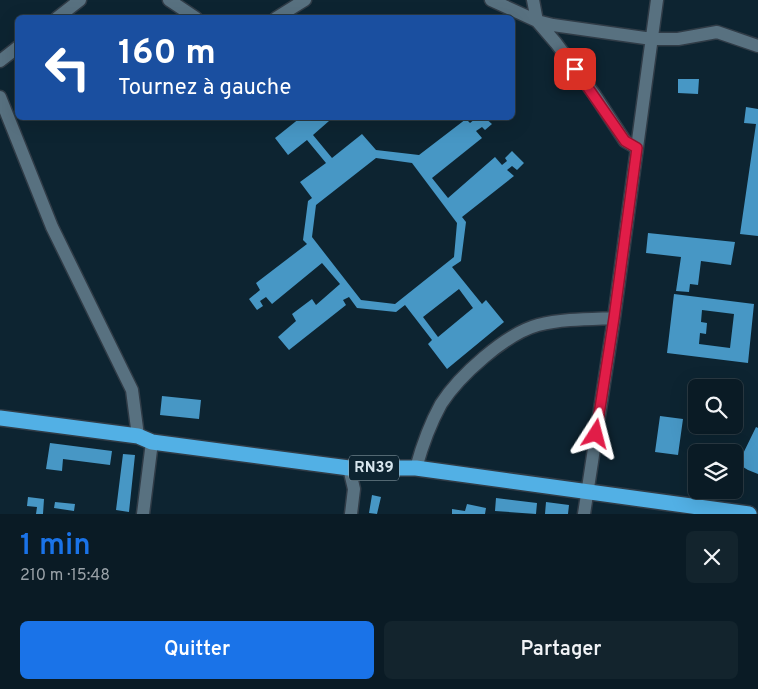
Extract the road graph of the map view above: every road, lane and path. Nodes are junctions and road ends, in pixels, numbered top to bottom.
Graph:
1 (80, 0) edge
2 (169, 0) edge
3 (305, 0) edge
4 (491, 0) edge
5 (533, 0) edge
6 (658, 0) edge
7 (61, 15) edge
8 (192, 15) edge
9 (281, 15) edge
10 (537, 21) junction
11 (652, 39) junction
12 (758, 46) edge
13 (15, 49) edge
14 (0, 60) edge
15 (0, 97) edge
16 (637, 148) junction
17 (614, 318) junction
18 (0, 418) edge
19 (145, 439) junction
20 (349, 468) junction
21 (416, 468) junction
22 (587, 493) junction
23 (143, 514) edge
24 (351, 514) edge
25 (584, 514) edge
26 (749, 514) edge

1 - 7 street
2 - 8 street
3 - 9 street
4 - 10 street
5 - 10 street
6 - 11 street
10 - 11 street
10 - 16 street
11 - 12 street
11 - 16 street
13 - 14 street
15 - 19 street
16 - 17 street
17 - 21 street
17 - 22 street
18 - 19 highway, RN39
19 - 20 highway, RN39
19 - 23 street
20 - 21 highway, RN39
20 - 24 street
21 - 22 highway, RN39
22 - 25 street
22 - 26 highway, RN39

